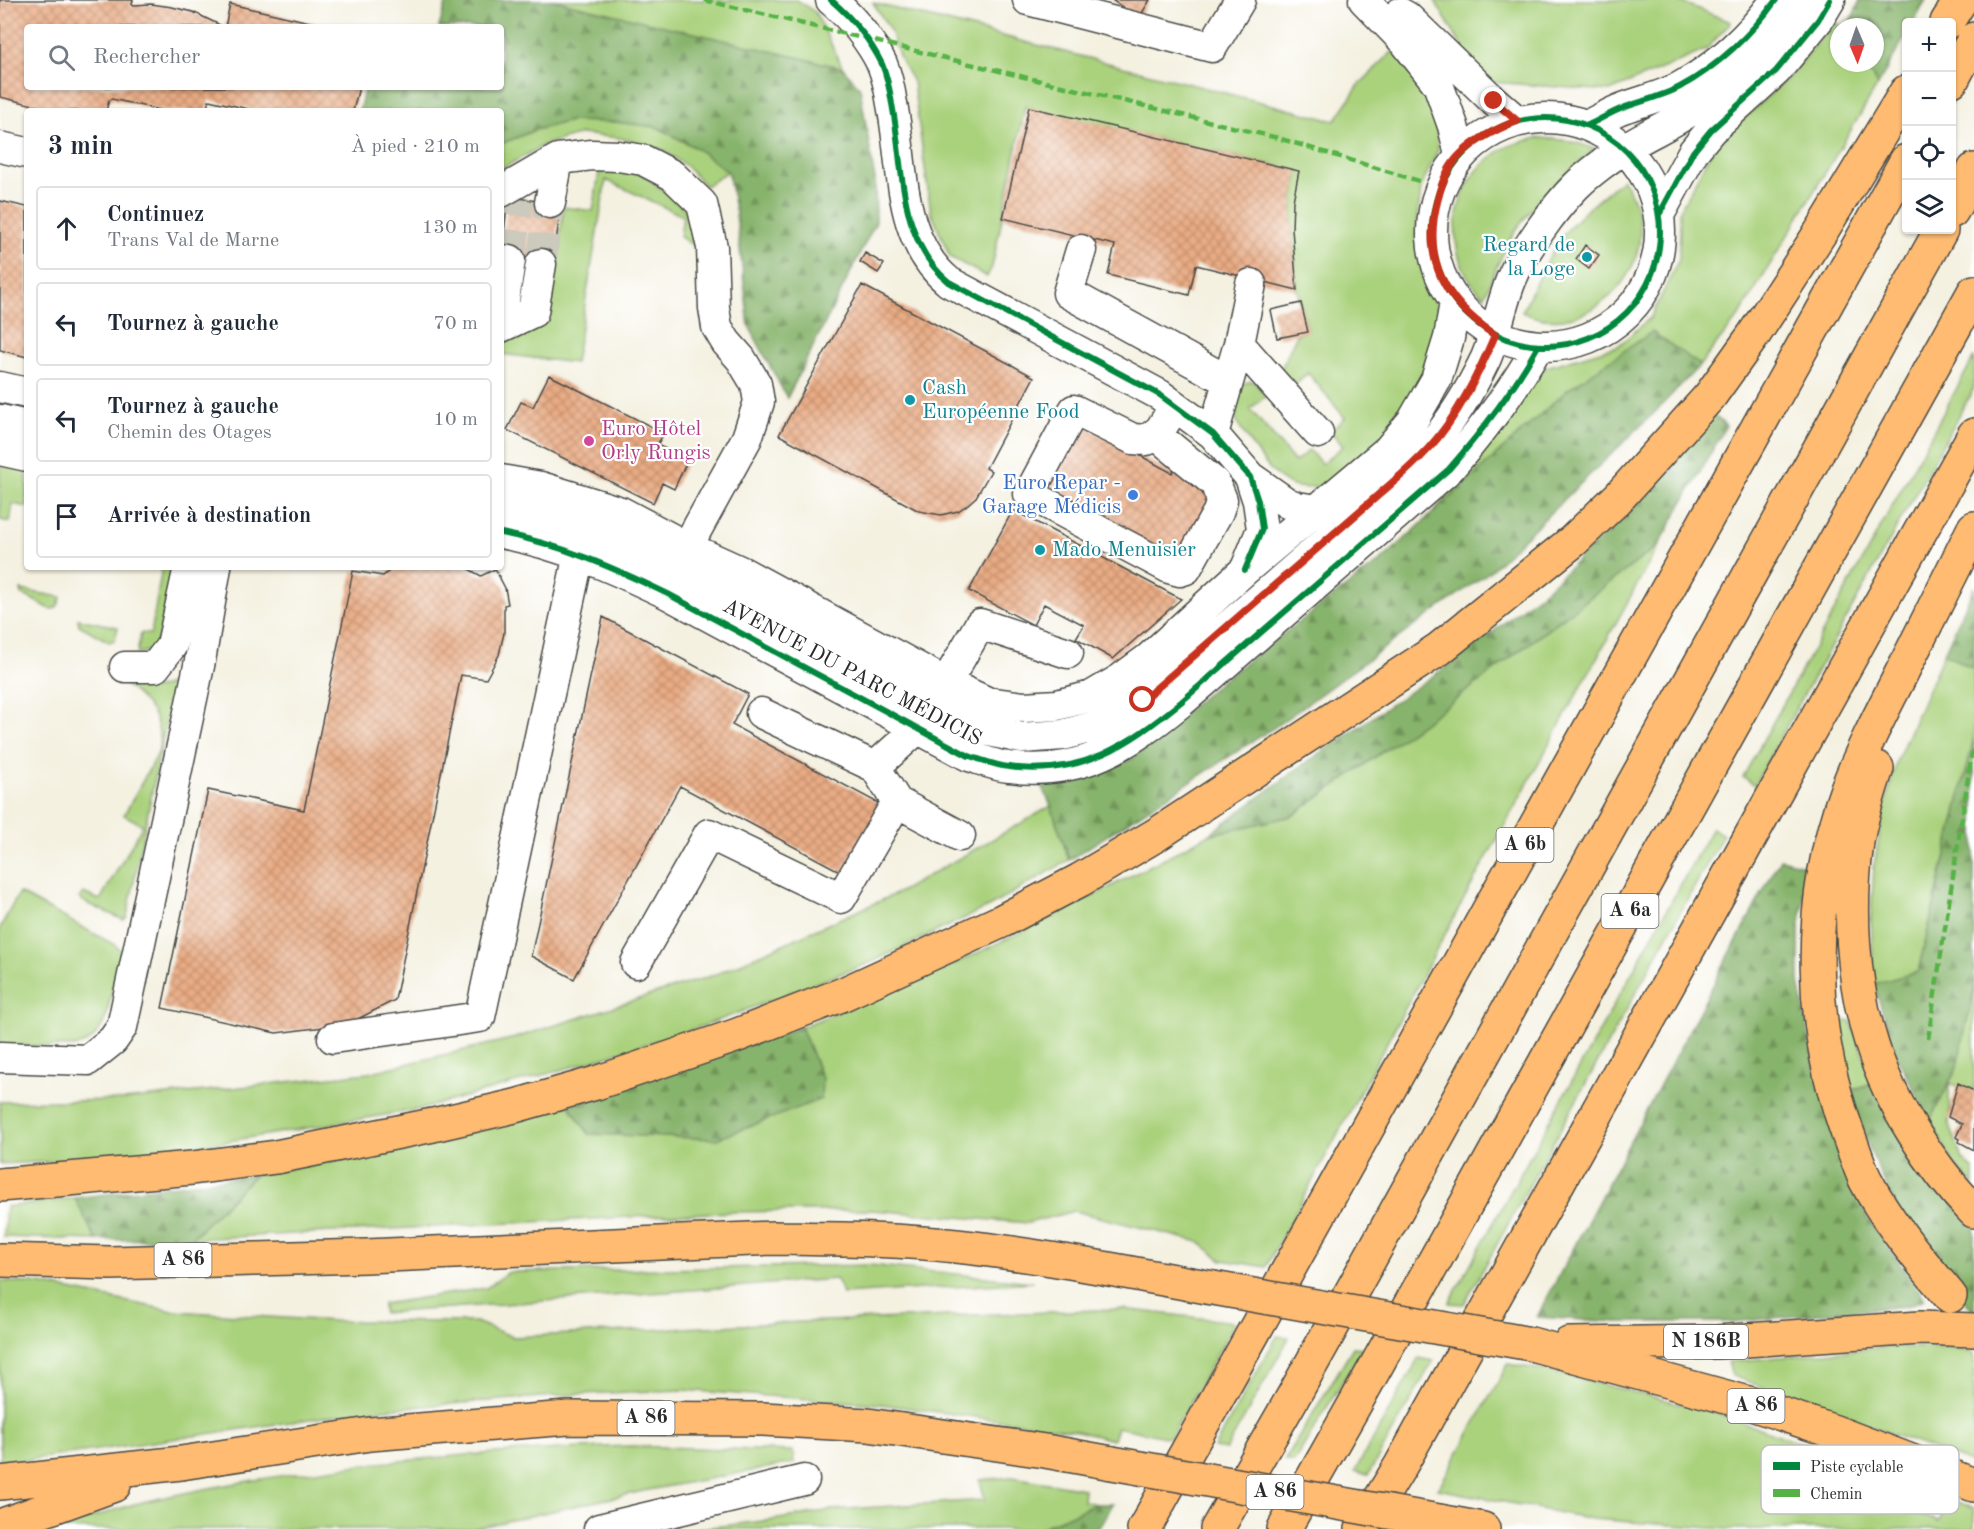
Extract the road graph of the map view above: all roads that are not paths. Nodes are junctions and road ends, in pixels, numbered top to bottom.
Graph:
1 (1028, 0) edge
2 (1240, 0) edge
3 (1364, 0) edge
4 (1377, 0) edge
5 (1776, 0) edge
6 (1803, 0) edge
7 (1830, 0) edge
8 (1961, 0) edge
9 (846, 4) edge
10 (1950, 18) edge
11 (1974, 39) edge
12 (1956, 73) edge
13 (1902, 99) edge
14 (1517, 121) junction
15 (1590, 124) junction
16 (0, 147) edge
17 (1625, 148) junction
18 (24, 152) edge
19 (1460, 155) junction
20 (558, 159) junction
21 (1902, 168) edge
22 (1974, 170) edge
23 (514, 190) edge
24 (550, 203) tunnel mouth
25 (1956, 204) edge
26 (1660, 213) junction
27 (1939, 234) edge
28 (1081, 250) dead end
29 (510, 260) tunnel mouth
30 (541, 264) tunnel mouth
31 (1251, 284) dead end
32 (1974, 292) edge
33 (504, 300) edge
34 (1455, 302) junction
35 (504, 326) edge
36 (1495, 335) junction
37 (1239, 344) junction
38 (1538, 346) junction
39 (1228, 381) junction
40 (0, 387) edge
41 (24, 392) edge
42 (1175, 406) junction
43 (0, 420) edge
44 (24, 425) edge
45 (1318, 433) dead end
46 (1155, 434) junction
47 (1213, 434) junction
48 (1974, 435) edge
49 (0, 450) edge
50 (24, 454) edge
51 (1250, 477) junction
52 (504, 481) edge
53 (504, 508) edge
54 (1318, 510) junction
55 (1974, 528) edge
56 (504, 534) edge
57 (579, 554) junction
58 (188, 570) edge
59 (215, 570) edge
60 (677, 570) junction
61 (1245, 570) junction
62 (1068, 653) dead end
63 (125, 667) dead end
64 (946, 683) junction
65 (1895, 686) junction
66 (761, 714) dead end
67 (918, 728) junction
68 (875, 767) junction
69 (897, 802) junction
70 (960, 836) dead end
71 (636, 963) dead end
72 (333, 1038) dead end
73 (0, 1057) edge
74 (0, 1185) edge
75 (1974, 1211) edge
76 (0, 1260) edge
77 (1950, 1296) dead end
78 (1974, 1330) edge
79 (1532, 1344) junction
80 (1869, 1445) edge
81 (181, 1463) junction
82 (1401, 1464) junction
83 (1959, 1479) edge
84 (804, 1480) dead end
85 (0, 1483) edge
86 (1974, 1485) edge
87 (0, 1526) edge
88 (599, 1529) edge
89 (1144, 1529) edge
90 (1217, 1529) edge
91 (1284, 1529) edge
92 (1362, 1529) edge
93 (1369, 1529) edge
94 (1484, 1529) edge

1 - 2 street
3 - 19 street
4 - 14 street
5 - 15 street
6 - 17 street
7 - 26 street
8 - 10 highway
9 - 42 street
11 - 12 highway
13 - 74 highway
14 - 15 street
14 - 19 street
15 - 17 street
16 - 18 street
17 - 26 street
17 - 36 street
19 - 34 street
20 - 23 street
20 - 24 street
20 - 60 street
21 - 89 highway, A 6b
22 - 25 highway
26 - 38 street
27 - 90 highway, A 6a
28 - 39 street
29 - 33 street
30 - 35 street
31 - 37 street
32 - 91 highway, A 6a
34 - 36 street
34 - 54 street, AVENUE DU PARC MÉDICIS
36 - 38 street
36 - 60 street
37 - 39 street
37 - 45 street
38 - 67 street, AVENUE DU PARC MÉDICIS
39 - 47 street
40 - 41 street
42 - 46 street
42 - 47 street
43 - 44 street
46 - 46 street
47 - 51 street
48 - 82 highway
49 - 50 street
51 - 54 street
51 - 61 street
52 - 60 street, AVENUE DU PARC MÉDICIS
53 - 60 street
54 - 61 street, AVENUE DU PARC MÉDICIS
55 - 65 highway
56 - 57 street, AVENUE DU PARC MÉDICIS
57 - 60 street, AVENUE DU PARC MÉDICIS
57 - 72 street
58 - 63 street
59 - 73 street
60 - 64 street, AVENUE DU PARC MÉDICIS
60 - 67 street, AVENUE DU PARC MÉDICIS
61 - 64 street, AVENUE DU PARC MÉDICIS
62 - 64 street
65 - 75 highway
65 - 77 highway
66 - 68 street
67 - 68 street
68 - 69 street
69 - 70 street
69 - 71 street
76 - 79 highway, A 86, bridge
78 - 79 highway, N 186B
79 - 80 highway, A 86
81 - 85 highway, A 86
81 - 87 highway
81 - 94 highway, A 86, bridge
82 - 92 highway
82 - 93 highway
83 - 86 highway, A 86
84 - 88 street

